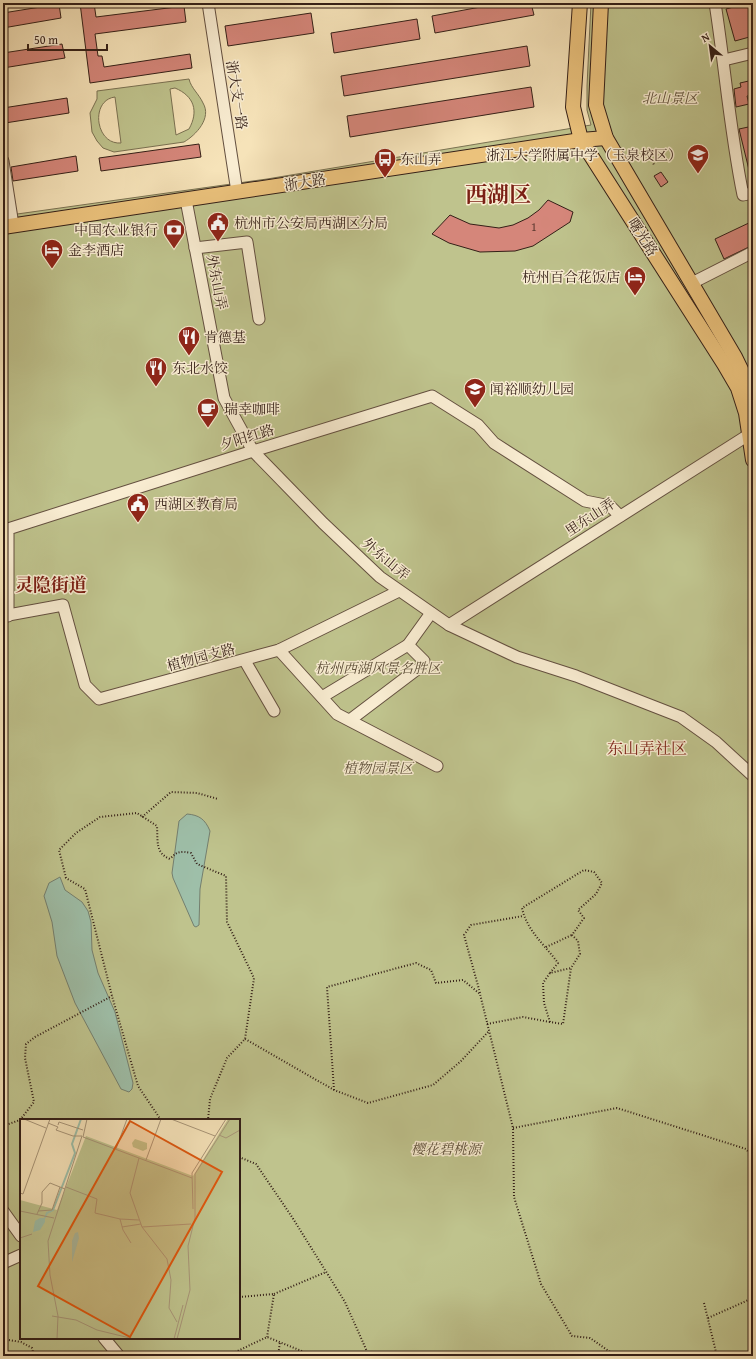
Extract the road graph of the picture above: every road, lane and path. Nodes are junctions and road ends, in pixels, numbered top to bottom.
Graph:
1 (208, 3) edge
2 (580, 3) edge
3 (601, 3) edge
4 (715, 3) edge
5 (753, 53) edge
6 (724, 60) junction
7 (606, 138) junction
8 (581, 140) junction
9 (651, 158) dead end
10 (3, 161) edge
11 (654, 165) dead end
12 (237, 192) junction
13 (753, 193) edge
14 (186, 200) junction
15 (8, 226) edge
16 (195, 248) junction
17 (753, 252) edge
18 (692, 283) junction
19 (259, 319) dead end
20 (753, 394) edge
21 (751, 434) edge
22 (253, 451) junction
23 (753, 460) edge
24 (620, 516) junction
25 (399, 591) junction
26 (63, 605) joint
27 (431, 613) junction
28 (6, 616) edge
29 (449, 625) junction
30 (408, 645) junction
31 (279, 650) junction
32 (245, 661) junction
33 (424, 662) dead end
34 (416, 670) dead end
35 (322, 697) junction
36 (274, 711) dead end
37 (350, 720) junction
38 (437, 766) dead end
39 (753, 776) edge
40 (218, 798) dead end
41 (142, 817) junction
42 (523, 916) junction
43 (572, 935) junction
44 (546, 947) junction
45 (571, 968) junction
46 (550, 973) junction
47 (480, 994) junction
48 (111, 997) junction
49 (550, 1022) junction
50 (487, 1024) junction
51 (489, 1031) junction
52 (245, 1039) junction
53 (334, 1090) junction
54 (21, 1119) edge
55 (160, 1119) edge
56 (208, 1119) edge
57 (20, 1120) edge
58 (3, 1126) edge
59 (514, 1128) junction
60 (240, 1157) edge
61 (753, 1157) edge
62 (3, 1211) edge
63 (20, 1235) edge
64 (20, 1255) edge
65 (3, 1263) edge
66 (326, 1272) junction
67 (274, 1294) junction
68 (240, 1297) edge
69 (753, 1298) edge
70 (704, 1303) dead end
71 (708, 1318) junction
72 (267, 1337) junction
73 (3, 1339) edge
74 (105, 1339) edge
75 (280, 1342) junction
76 (34, 1356) edge
77 (119, 1356) edge
78 (227, 1356) edge
79 (278, 1356) edge
80 (314, 1356) edge
81 (369, 1356) edge
82 (616, 1356) edge
83 (717, 1356) edge

1 - 12 street, 浙大支一路
2 - 8 main road, 曙光路
3 - 7 main road, 曙光路
4 - 6 street
5 - 6 street
6 - 13 street
7 - 8 main road, 浙大路
7 - 18 main road, 曙光路
8 - 12 main road, 浙大路
8 - 21 main road, 曙光路
9 - 11 path
10 - 15 street
12 - 14 main road, 浙大路
14 - 15 main road, 浙大路
14 - 16 street, 外东山弄
16 - 19 street
16 - 22 street, 外东山弄
17 - 18 street
18 - 20 main road, 曙光路
21 - 23 main road, 曙光路
21 - 24 street, 里东山弄
22 - 24 street, 夕阳红路
22 - 25 street, 外东山弄
22 - 28 street, 夕阳红路
24 - 29 street, 里东山弄
25 - 27 street, 外东山弄
25 - 31 street, 植物园支路
26 - 28 street, 夕阳红路
26 - 32 street, 植物园支路
27 - 29 street, 外东山弄
27 - 30 street
29 - 39 street, 外东山弄
30 - 33 street
30 - 35 street
31 - 32 street, 植物园支路
31 - 35 street
32 - 36 street
34 - 37 street
35 - 37 street
37 - 38 street
40 - 41 path
41 - 48 path
41 - 52 path
42 - 43 path
42 - 44 path
42 - 47 path
43 - 44 path
43 - 45 path
44 - 46 path
45 - 46 path
45 - 49 path
46 - 49 path
47 - 50 path
47 - 53 path
48 - 54 path
48 - 55 path
49 - 50 path
50 - 51 path
51 - 53 path
51 - 59 path
52 - 53 path
52 - 56 path
57 - 58 path
59 - 61 path
59 - 82 path
60 - 66 path
62 - 63 street
64 - 65 street
66 - 67 path
66 - 81 path
67 - 68 path
67 - 72 path
69 - 71 path
70 - 71 path
71 - 83 path
72 - 75 path
72 - 78 path
73 - 76 path
74 - 77 street
75 - 79 path
75 - 80 path

